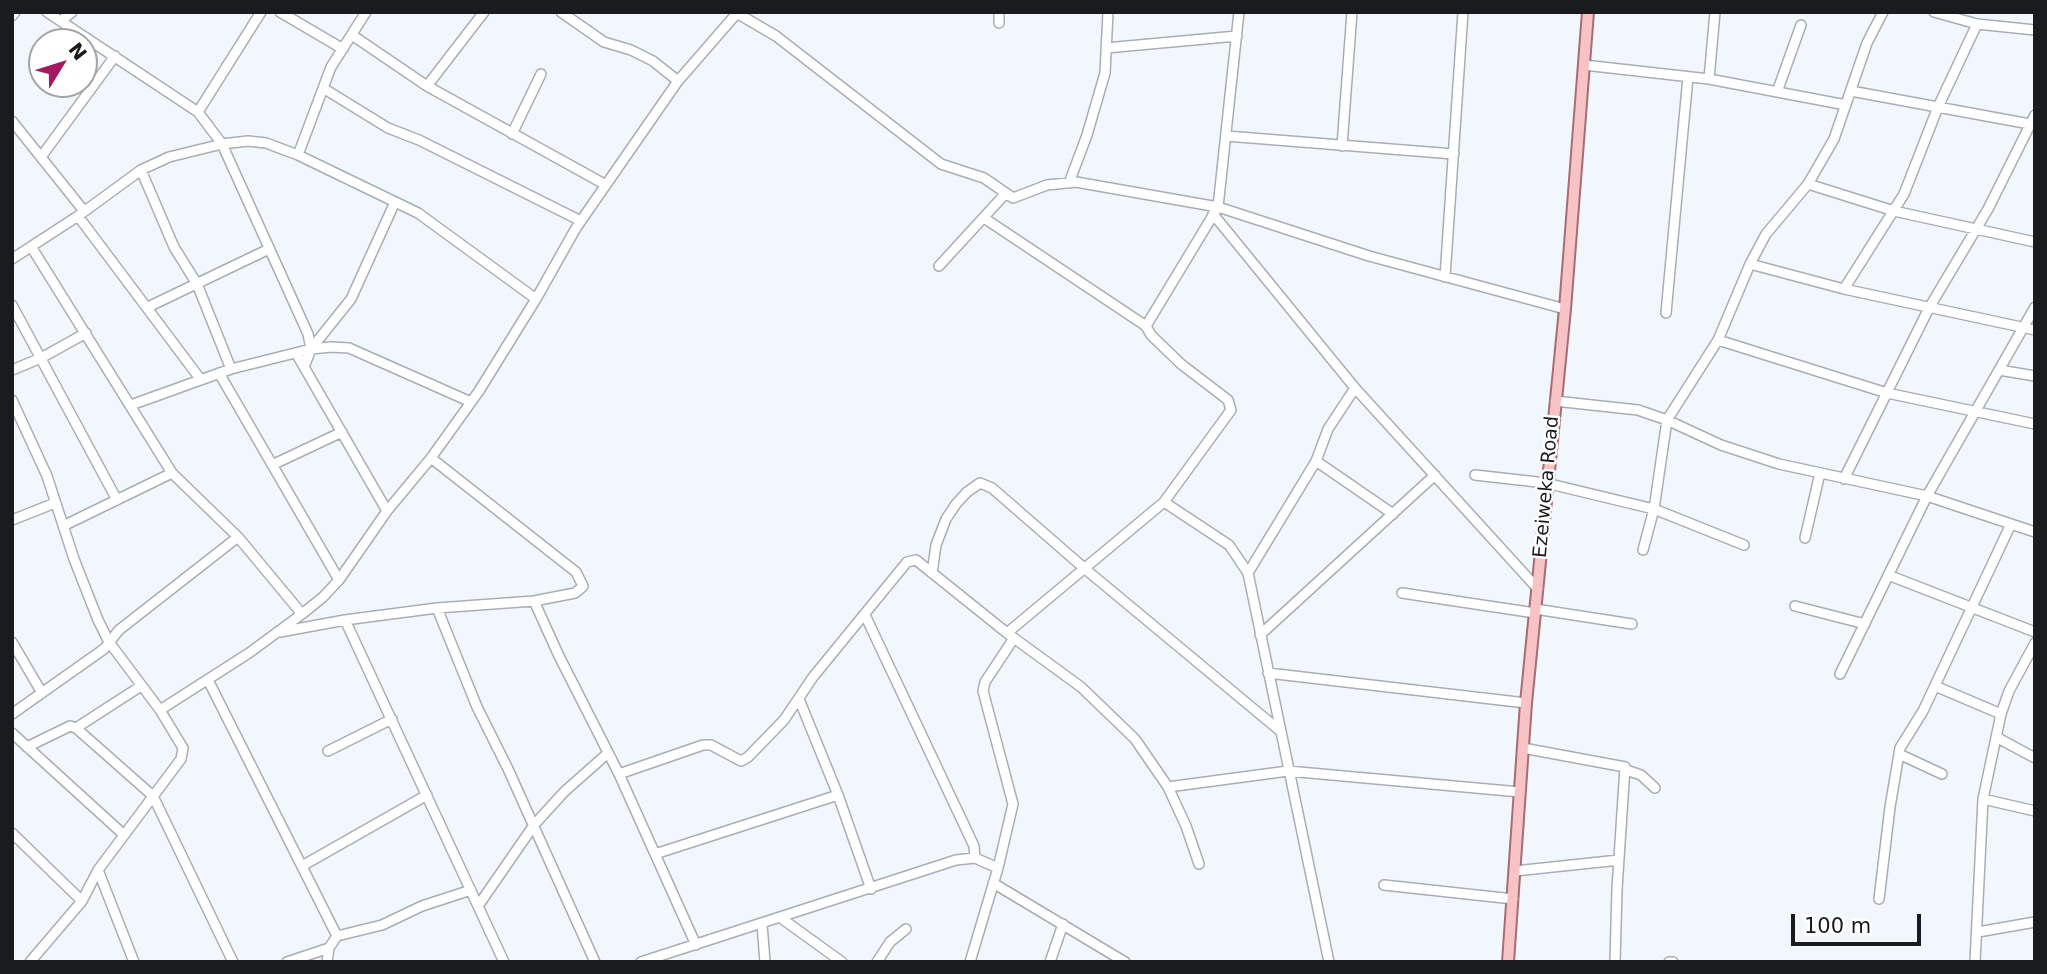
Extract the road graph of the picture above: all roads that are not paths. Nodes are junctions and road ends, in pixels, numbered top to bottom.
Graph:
1 (47, 12) edge
2 (72, 12) edge
3 (261, 12) edge
4 (281, 12) edge
5 (366, 12) edge
6 (484, 12) edge
7 (561, 12) edge
8 (1108, 12) edge
9 (1239, 12) edge
10 (1352, 12) edge
11 (1463, 12) edge
12 (1588, 12) edge
13 (1715, 12) edge
14 (1883, 12) edge
15 (1934, 12) edge
16 (736, 13) edge
17 (61, 21) junction
18 (1977, 24) junction
19 (1801, 25) dead end
20 (2035, 30) edge
21 (352, 35) junction
22 (1237, 36) junction
23 (1107, 48) junction
24 (343, 49) junction
25 (115, 56) junction
26 (1584, 65) junction
27 (541, 74) dead end
28 (1688, 77) junction
29 (1709, 79) junction
30 (678, 81) junction
31 (428, 86) junction
32 (323, 88) junction
33 (1851, 91) junction
34 (1777, 92) junction
35 (1846, 105) junction
36 (1938, 107) junction
37 (198, 112) junction
38 (2035, 115) edge
39 (12, 121) edge
40 (2033, 125) edge
41 (512, 134) junction
42 (1226, 136) junction
43 (222, 144) junction
44 (1342, 146) junction
45 (1454, 154) junction
46 (298, 155) junction
47 (41, 157) junction
48 (141, 170) junction
49 (1069, 183) junction
50 (1808, 184) junction
51 (606, 185) junction
52 (1006, 193) junction
53 (395, 202) junction
54 (1216, 210) junction
55 (1894, 211) junction
56 (81, 213) junction
57 (984, 218) junction
58 (581, 221) junction
59 (1976, 229) junction
60 (2035, 242) edge
61 (32, 248) junction
62 (269, 249) junction
63 (12, 259) edge
64 (1750, 264) junction
65 (939, 266) dead end
66 (1445, 277) junction
67 (197, 284) junction
68 (1844, 289) junction
69 (536, 299) junction
70 (12, 305) edge
71 (148, 307) junction
72 (2035, 307) edge
73 (1929, 308) junction
74 (1565, 309) junction
75 (1666, 313) dead end
76 (1146, 326) junction
77 (2022, 327) junction
78 (2035, 330) edge
79 (86, 333) junction
80 (1718, 340) junction
81 (311, 349) junction
82 (296, 353) junction
83 (41, 358) junction
84 (304, 367) junction
85 (231, 369) junction
86 (12, 370) edge
87 (1999, 370) junction
88 (219, 373) junction
89 (2035, 376) edge
90 (201, 380) junction
91 (1355, 388) junction
92 (1887, 393) junction
93 (12, 400) edge
94 (1555, 401) junction
95 (471, 402) junction
96 (131, 405) junction
97 (1975, 411) junction
98 (1667, 420) junction
99 (2035, 424) edge
100 (342, 432) junction
101 (431, 458) junction
102 (1316, 461) junction
103 (272, 465) junction
104 (172, 472) junction
105 (1820, 473) junction
106 (1435, 475) junction
107 (1475, 475) dead end
108 (1844, 479) junction
109 (1546, 483) junction
110 (1927, 496) junction
111 (117, 500) junction
112 (1164, 502) junction
113 (55, 503) junction
114 (1654, 509) junction
115 (387, 510) junction
116 (1393, 514) junction
117 (12, 520) edge
118 (2011, 524) junction
119 (63, 526) junction
120 (2035, 531) edge
121 (239, 537) junction
122 (1805, 538) dead end
123 (1744, 545) dead end
124 (1643, 551) dead end
125 (1084, 569) junction
126 (932, 573) junction
127 (1248, 573) junction
128 (1888, 575) junction
129 (338, 580) junction
130 (1538, 589) junction
131 (1402, 593) dead end
132 (534, 601) junction
133 (1795, 606) dead end
134 (1970, 606) junction
135 (436, 608) junction
136 (1535, 611) junction
137 (302, 614) junction
138 (866, 615) junction
139 (345, 620) junction
140 (1632, 624) dead end
141 (1865, 624) junction
142 (2035, 632) edge
143 (277, 633) junction
144 (1260, 635) junction
145 (1010, 636) junction
146 (12, 642) edge
147 (109, 642) junction
148 (2035, 643) edge
149 (2032, 655) edge
150 (1268, 673) junction
151 (1840, 674) dead end
152 (208, 680) junction
153 (141, 686) junction
154 (1935, 686) junction
155 (42, 693) junction
156 (799, 699) junction
157 (1526, 703) junction
158 (160, 710) junction
159 (12, 714) edge
160 (2001, 714) junction
161 (392, 719) junction
162 (76, 728) junction
163 (1279, 730) junction
164 (12, 733) edge
165 (1996, 737) junction
166 (27, 747) junction
167 (1523, 748) junction
168 (328, 751) dead end
169 (608, 753) junction
170 (1899, 754) junction
171 (2035, 758) edge
172 (1626, 770) junction
173 (1288, 771) junction
174 (619, 774) junction
175 (1941, 774) dead end
176 (1168, 787) junction
177 (1655, 788) dead end
178 (1520, 792) junction
179 (427, 795) junction
180 (838, 795) junction
181 (153, 796) junction
182 (1983, 799) junction
183 (2035, 811) edge
184 (534, 825) junction
185 (123, 834) junction
186 (13, 835) edge
187 (655, 854) junction
188 (975, 858) junction
189 (1619, 860) junction
190 (1199, 864) dead end
191 (302, 866) junction
192 (998, 868) junction
193 (98, 870) junction
194 (1515, 871) junction
195 (993, 883) junction
196 (1384, 885) dead end
197 (871, 889) junction
198 (471, 890) junction
199 (1513, 898) junction
200 (1879, 899) dead end
201 (82, 901) junction
202 (478, 906) junction
203 (781, 918) junction
204 (2035, 922) edge
205 (762, 924) junction
206 (1063, 925) junction
207 (906, 929) dead end
208 (1978, 932) junction
209 (337, 936) junction
210 (696, 945) junction
211 (329, 948) junction
212 (30, 962) edge
213 (134, 962) edge
214 (233, 962) edge
215 (287, 962) edge
216 (327, 962) edge
217 (504, 962) edge
218 (595, 962) edge
219 (641, 962) edge
220 (765, 962) edge
221 (842, 962) edge
222 (877, 962) edge
223 (970, 962) edge
224 (1050, 962) edge
225 (1125, 962) edge
226 (1329, 962) edge
227 (1508, 962) edge
228 (1615, 962) edge
229 (1975, 962) edge

1 - 17 street
2 - 17 street
3 - 37 street
4 - 24 street
5 - 21 street
6 - 31 street
7 - 30 street
8 - 23 street
9 - 22 street
10 - 44 street
11 - 45 street
12 - 26 main road, Ezeiweka Road
13 - 29 street
14 - 33 street
15 - 18 street
16 - 30 street
16 - 52 street
17 - 25 street
18 - 20 street
18 - 36 street
19 - 34 street
21 - 24 street
21 - 31 street
22 - 23 street
22 - 42 street
23 - 49 street
24 - 32 street
25 - 37 street
25 - 47 street
26 - 28 street
26 - 74 main road, Ezeiweka Road
27 - 41 street
28 - 29 street
28 - 75 street
29 - 34 street
30 - 51 street
31 - 41 street
32 - 46 street
32 - 58 street
33 - 35 street
33 - 36 street
34 - 35 street
35 - 50 street
36 - 40 street
36 - 55 street
37 - 43 street
38 - 40 street
39 - 47 street
40 - 59 street
41 - 51 street
42 - 44 street
42 - 54 street
43 - 46 street
43 - 48 street
43 - 62 street
44 - 45 street
45 - 66 street
46 - 53 street
47 - 56 street
48 - 56 street
48 - 67 street
49 - 52 street
49 - 54 street
50 - 55 street
50 - 64 street
51 - 58 street
52 - 57 street
53 - 69 street
53 - 81 street
54 - 66 street
54 - 76 street
54 - 91 street
55 - 59 street
55 - 68 street
56 - 61 street
56 - 71 street
57 - 65 street
57 - 76 street
58 - 69 street
59 - 60 street
59 - 73 street
61 - 63 street
61 - 79 street
62 - 67 street
62 - 81 street
64 - 68 street
64 - 80 street
66 - 74 street
67 - 71 street
67 - 85 street
68 - 73 street
69 - 95 street
70 - 83 street
71 - 90 street
72 - 77 street
73 - 77 street
73 - 92 street
74 - 94 main road, Ezeiweka Road
76 - 112 street
77 - 78 street
77 - 87 street
79 - 83 street
79 - 96 street
80 - 92 street
80 - 98 street
81 - 82 street
81 - 84 street
81 - 95 street
82 - 84 street
82 - 85 street
83 - 86 street
83 - 111 street
84 - 100 street
85 - 88 street
87 - 89 street
87 - 97 street
88 - 90 street
88 - 103 street
90 - 96 street
91 - 102 street
91 - 106 street
92 - 97 street
92 - 108 street
93 - 113 street
94 - 98 street
94 - 109 main road, Ezeiweka Road
95 - 101 street
96 - 104 street
97 - 99 street
97 - 110 street
98 - 105 street
98 - 114 street
100 - 103 street
100 - 115 street
101 - 115 street
101 - 132 street
102 - 116 street
102 - 127 street
103 - 129 street
104 - 111 street
104 - 121 street
105 - 108 street
105 - 122 street
106 - 116 street
106 - 130 street
107 - 109 street
108 - 110 street
109 - 114 street
109 - 130 main road, Ezeiweka Road
110 - 118 street
110 - 128 street
111 - 119 street
112 - 125 street
112 - 127 street
113 - 117 street
113 - 119 street
114 - 123 street
114 - 124 street
115 - 129 street
116 - 144 street
118 - 120 street
118 - 134 street
119 - 147 street
121 - 137 street
121 - 147 street
125 - 126 street
125 - 145 street
125 - 163 street
126 - 138 street
126 - 145 street
127 - 144 street
128 - 134 street
128 - 141 street
129 - 137 street
130 - 136 main road, Ezeiweka Road
131 - 136 street
132 - 135 street
132 - 169 street
133 - 141 street
134 - 142 street
134 - 154 street
135 - 139 street
135 - 184 street
136 - 140 street
136 - 157 main road, Ezeiweka Road
137 - 143 street
138 - 156 street
138 - 188 street
139 - 143 street
139 - 161 street
141 - 151 street
143 - 152 street
144 - 150 street
145 - 176 street
145 - 192 street
146 - 155 street
147 - 153 street
147 - 155 street
148 - 149 street
149 - 160 street
150 - 157 street
150 - 163 street
152 - 158 street
152 - 191 street
153 - 158 street
153 - 162 street
154 - 160 street
154 - 170 street
155 - 159 street
156 - 174 street
156 - 180 street
157 - 167 main road, Ezeiweka Road
158 - 181 street
160 - 165 street
161 - 168 street
161 - 179 street
162 - 166 street
162 - 181 street
163 - 173 street
164 - 166 street
165 - 171 street
165 - 182 street
166 - 185 street
167 - 172 street
167 - 178 main road, Ezeiweka Road
169 - 174 street
169 - 184 street
170 - 175 street
170 - 200 street
172 - 177 street
172 - 189 street
173 - 176 street
173 - 178 street
173 - 226 street
174 - 187 street
176 - 190 street
178 - 194 main road, Ezeiweka Road
179 - 191 street
179 - 198 street
180 - 187 street
180 - 197 street
181 - 185 street
181 - 214 street
182 - 183 street
182 - 208 street
184 - 202 street
184 - 218 street
185 - 193 street
186 - 201 street
187 - 210 street
188 - 192 street
188 - 197 street
189 - 194 street
189 - 228 street
191 - 209 street
192 - 195 street
193 - 201 street
193 - 213 street
194 - 199 main road, Ezeiweka Road
195 - 206 street
195 - 223 street
196 - 199 street
197 - 203 street
198 - 202 street
198 - 209 street
199 - 227 main road, Ezeiweka Road
201 - 212 street
202 - 217 street
203 - 205 street
203 - 221 street
204 - 208 street
205 - 210 street
205 - 220 street
206 - 224 street
206 - 225 street
207 - 222 street
208 - 229 street
209 - 211 street
210 - 219 street
211 - 215 street
211 - 216 street

